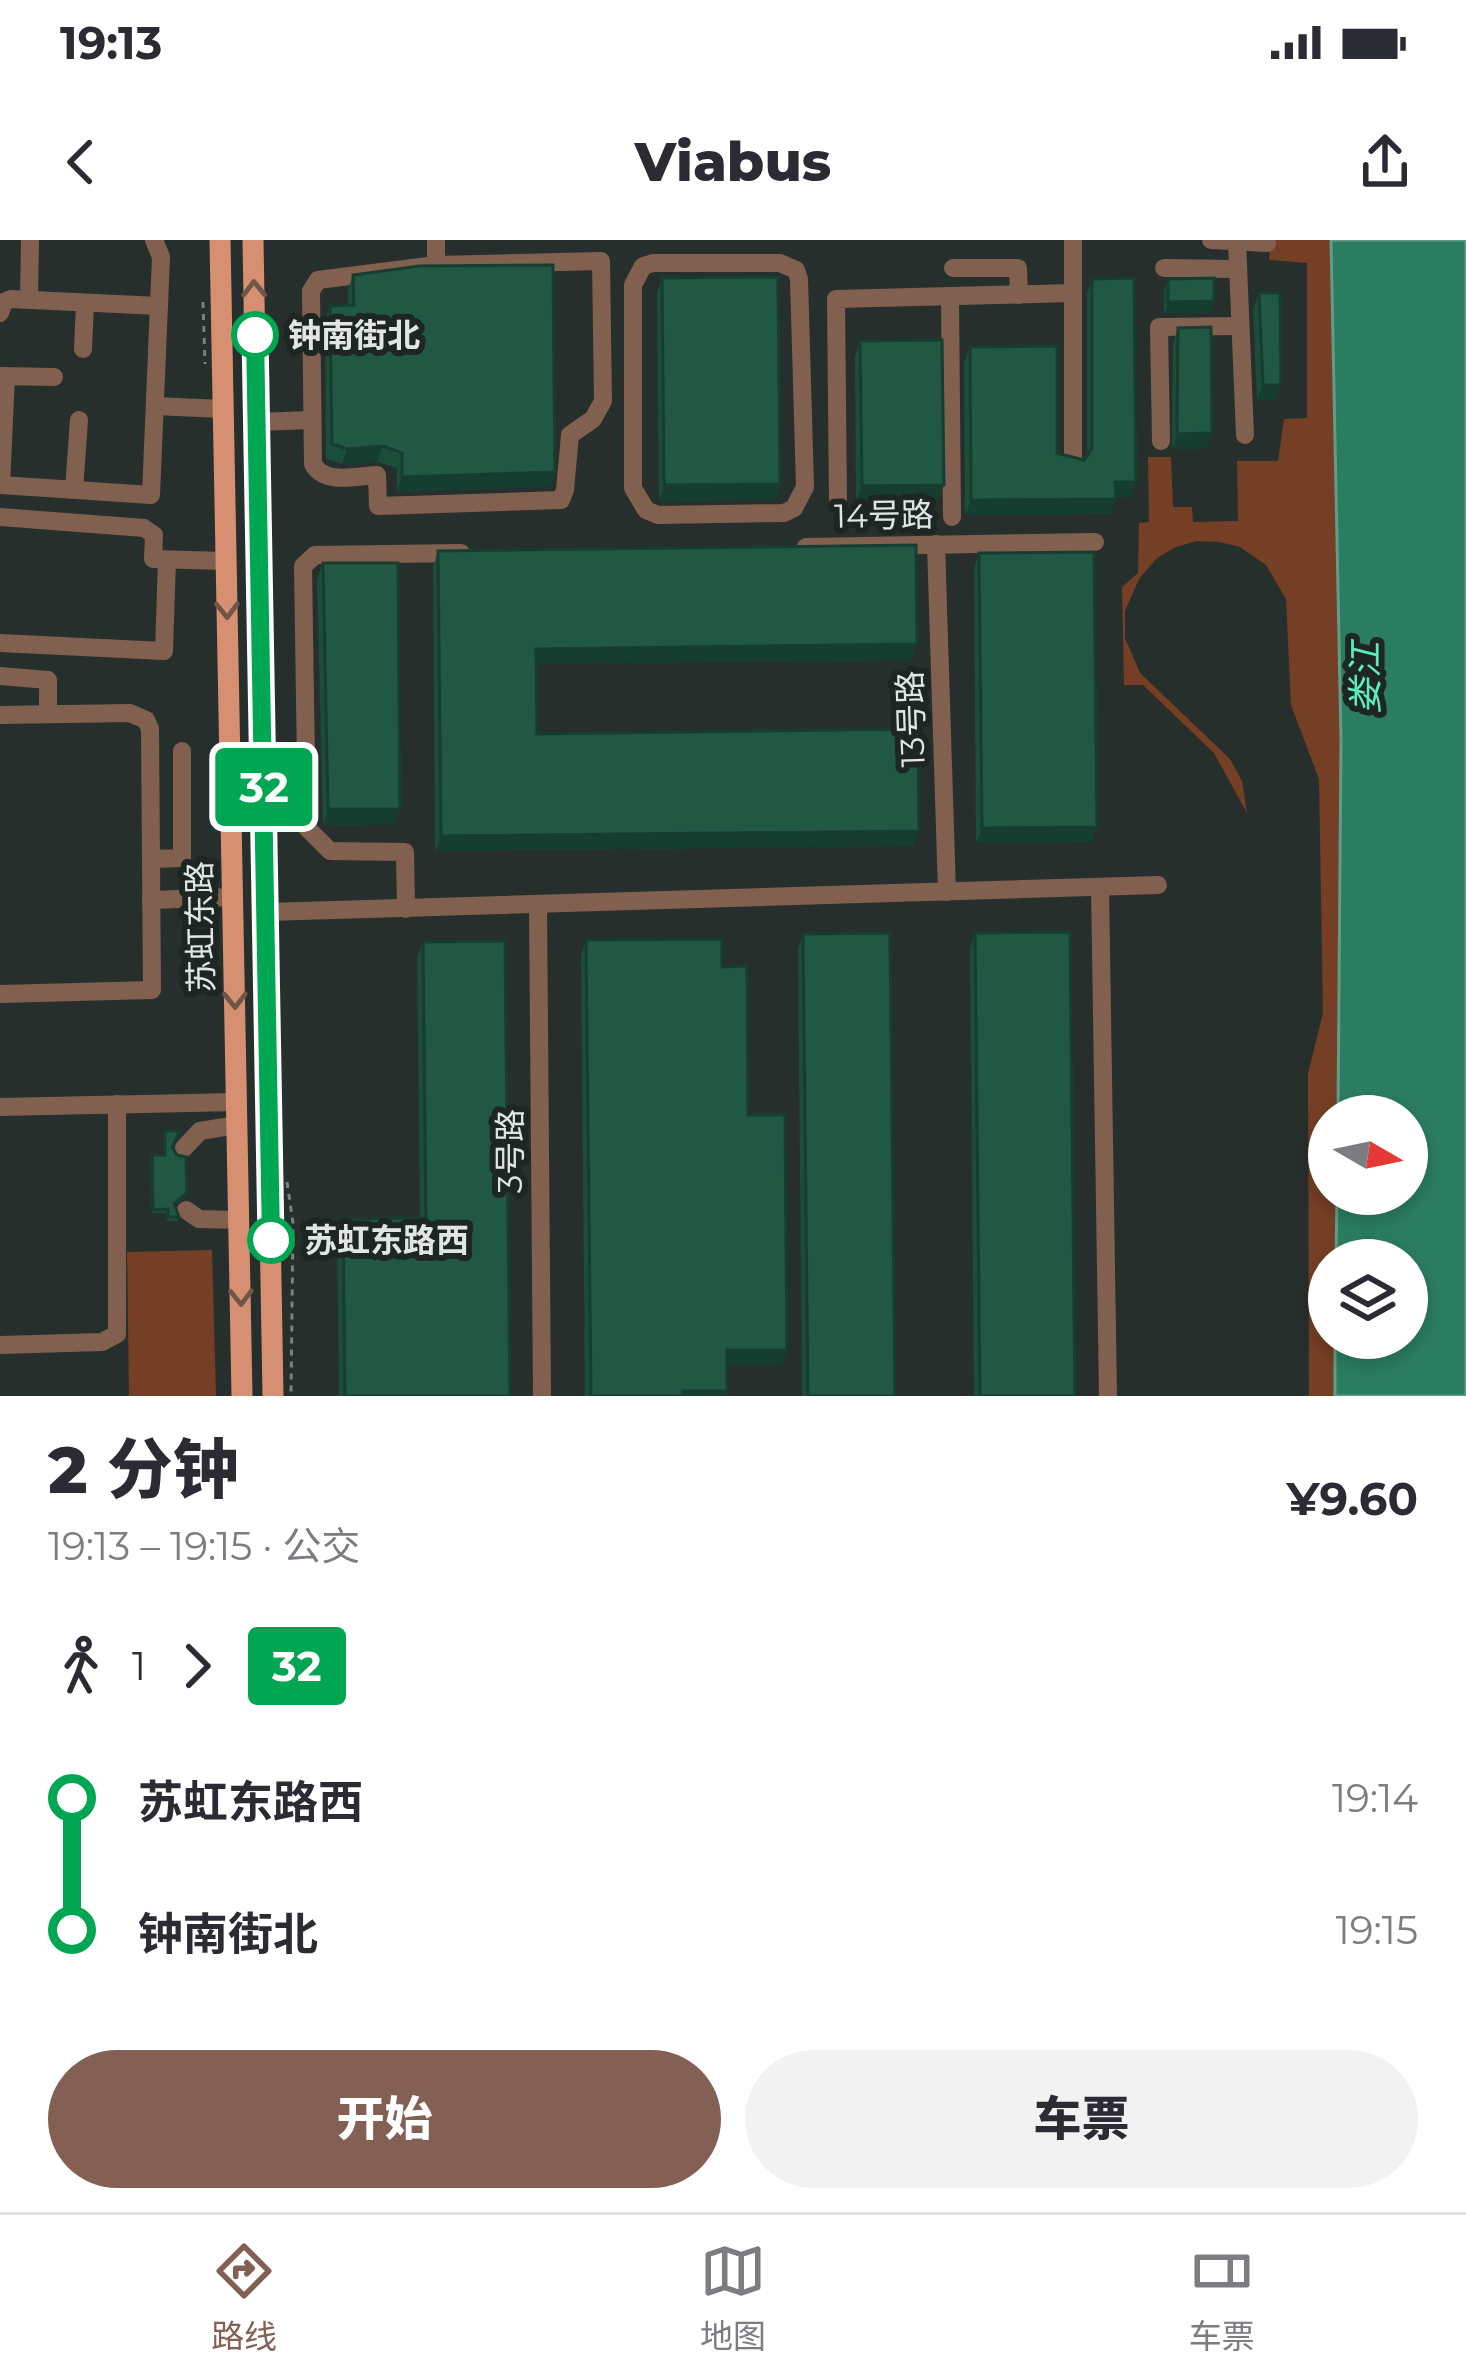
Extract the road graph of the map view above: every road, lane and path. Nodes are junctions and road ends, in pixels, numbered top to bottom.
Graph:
1 (30, 240) edge
2 (154, 240) edge
3 (220, 240) edge
4 (253, 240) edge
5 (436, 240) edge
6 (651, 240) edge
7 (1073, 240) edge
8 (1211, 240) edge
9 (1237, 241) edge
10 (1267, 243) edge
11 (652, 263) junction
12 (436, 266) junction
13 (953, 268) dead end
14 (1164, 268) dead end
15 (1238, 269) junction
16 (1093, 281) edge
17 (1072, 287) junction
18 (1019, 295) junction
19 (950, 297) junction
20 (29, 300) junction
21 (85, 302) junction
22 (159, 306) junction
23 (0, 313) edge
24 (1240, 326) junction
25 (82, 349) dead end
26 (3, 376) edge
27 (54, 377) dead end
28 (155, 406) junction
29 (223, 409) junction
30 (79, 420) dead end
31 (312, 420) junction
32 (257, 422) junction
33 (1246, 435) dead end
34 (1161, 441) dead end
35 (1072, 463) edge
36 (74, 490) junction
37 (838, 504) dead end
38 (0, 517) edge
39 (952, 517) dead end
40 (1095, 542) dead end
41 (936, 544) junction
42 (793, 547) edge
43 (482, 553) edge
44 (167, 560) junction
45 (226, 561) junction
46 (0, 643) edge
47 (8, 683) edge
48 (48, 714) junction
49 (0, 715) edge
50 (182, 751) dead end
51 (151, 859) junction
52 (1159, 885) dead end
53 (1100, 887) junction
54 (946, 892) junction
55 (233, 897) junction
56 (152, 900) junction
57 (538, 905) junction
58 (406, 909) junction
59 (267, 912) junction
60 (0, 994) edge
61 (117, 1104) junction
62 (0, 1107) edge
63 (237, 1113) junction
64 (184, 1148) dead end
65 (186, 1210) dead end
66 (239, 1220) junction
67 (0, 1345) edge
68 (242, 1396) edge
69 (273, 1396) edge
70 (542, 1396) edge
71 (1108, 1396) edge

1 - 20 street
2 - 22 street
3 - 29 main road, 苏虹东路
32 -> 4 main road, 苏虹东路
5 - 12 street
6 - 11 street
7 - 17 street
8 - 9 street
9 - 10 street
9 - 15 street
11 - 11 street
12 - 31 street
12 - 31 street
13 - 18 street
14 - 15 street
15 - 24 street
16 - 17 street
17 - 18 street
17 - 35 street
18 - 19 street
19 - 37 street
19 - 39 street
20 - 21 street
20 - 23 street
21 - 22 street
21 - 25 street
22 - 28 street
24 - 33 street
24 - 34 street
26 - 27 street
26 - 36 street
28 - 29 street
28 - 36 street
29 - 45 main road, 苏虹东路
30 - 36 street
31 - 32 street
32 - 59 main road, 苏虹东路
38 - 44 street
40 - 41 street, 14号路
41 - 42 street, 14号路
41 - 54 street, 13号路
43 - 58 street
44 - 45 street
44 - 46 street
45 -> 55 main road, 苏虹东路
47 - 48 street
48 - 49 street
48 - 51 street
50 - 51 street
51 - 56 street
52 - 53 street
53 - 54 street
53 - 71 street
54 - 57 street
55 - 56 street
55 -> 63 main road, 苏虹东路
56 - 60 street
57 - 58 street
57 - 70 street, 3号路
58 - 59 street
59 - 69 main road, 苏虹东路
61 - 62 street
61 - 63 street
61 - 67 street
63 - 64 street
63 - 66 main road, 苏虹东路
65 - 66 street
66 -> 68 main road, 苏虹东路

